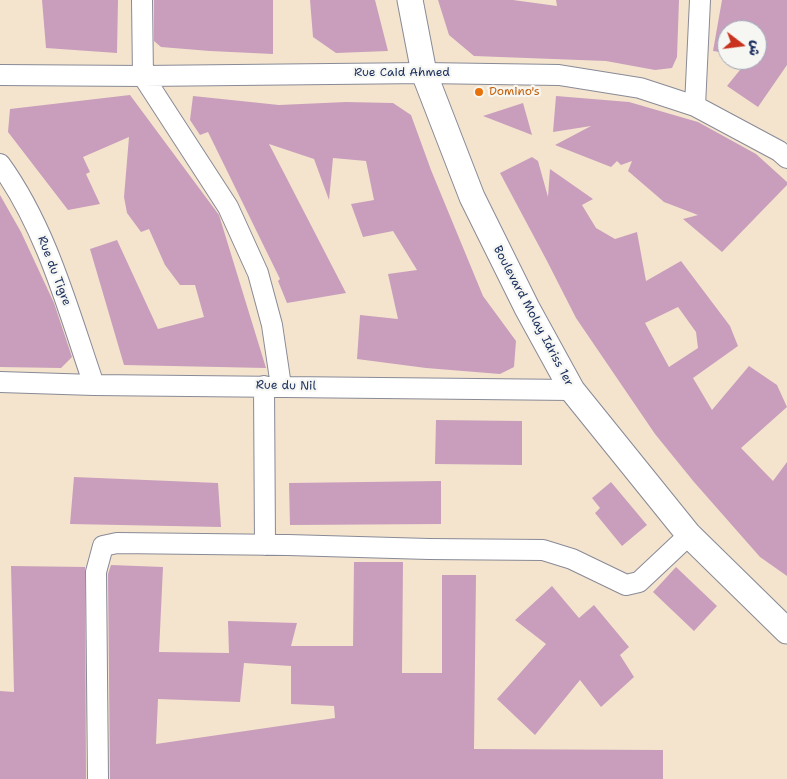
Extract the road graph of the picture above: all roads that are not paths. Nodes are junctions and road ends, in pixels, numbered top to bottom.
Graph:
1 (142, 0) edge
2 (410, 0) edge
3 (700, 0) edge
4 (424, 73) junction
5 (0, 75) edge
6 (143, 76) junction
7 (695, 106) junction
8 (784, 149) edge
9 (0, 164) edge
10 (0, 382) edge
11 (94, 385) junction
12 (272, 386) junction
13 (572, 390) junction
14 (689, 535) junction
15 (265, 545) junction
16 (786, 629) edge
17 (98, 779) edge

1 - 6 street
2 - 4 street, Boulevard Molay Idriss 1er
3 - 7 street
4 - 6 street, Rue Caid Ahmed
4 - 7 street, Rue Caid Ahmed
4 - 13 street, Boulevard Molay Idriss 1er
5 - 6 street, Rue Caid Ahmed
6 - 12 street
7 - 8 street, Rue Caid Ahmed
9 - 11 street, Rue du Tigre
10 - 11 street, Rue du Nil
11 - 12 street, Rue du Nil
12 - 13 street, Rue du Nil
12 - 15 street
13 - 14 street, Boulevard Molay Idriss 1er
14 - 15 street
14 - 16 street, Boulevard Molay Idriss 1er
15 - 17 street

